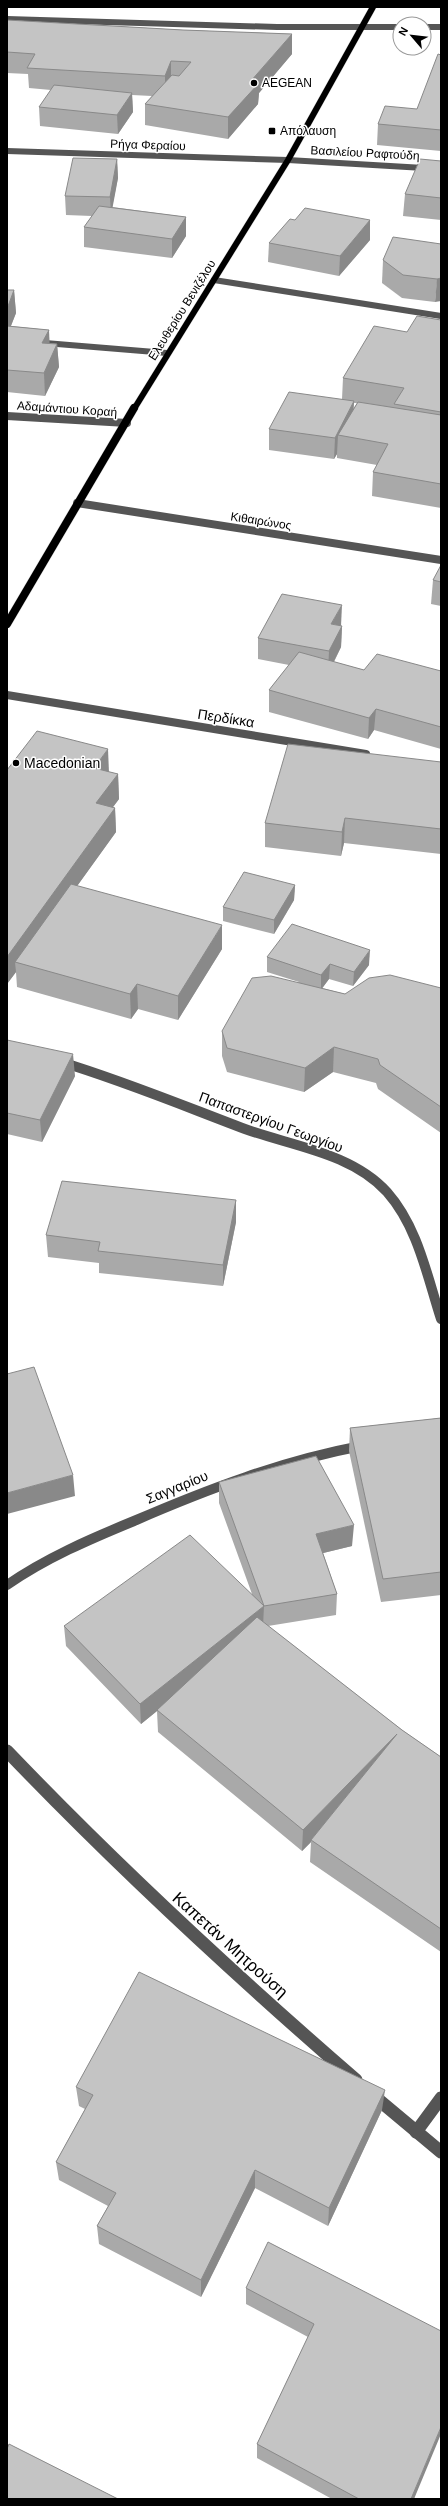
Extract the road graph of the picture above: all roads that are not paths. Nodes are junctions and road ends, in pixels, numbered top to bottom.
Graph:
1 (373, 7) edge
2 (7, 19) edge
3 (362, 27) junction
4 (392, 27) edge
5 (7, 151) edge
6 (288, 160) junction
7 (441, 168) edge
8 (214, 280) junction
9 (441, 316) edge
10 (38, 343) edge
11 (167, 353) junction
12 (7, 416) edge
13 (126, 423) junction
14 (77, 504) junction
15 (441, 560) edge
16 (7, 624) edge
17 (7, 695) edge
18 (378, 756) edge
19 (51, 1059) edge
20 (441, 1319) edge
21 (375, 1444) edge
22 (7, 1585) edge
23 (7, 1751) edge
24 (441, 2098) edge
25 (416, 2132) junction
26 (441, 2152) edge

1 - 3 main road, Ελευθερίου Βενιζέλου
2 - 3 street
3 - 4 street
3 - 6 main road, Ελευθερίου Βενιζέλου
5 - 6 street, Ρήγα Φεραίου
6 - 7 street, Βασιλείου Ραφτούδη
6 - 8 main road, Ελευθερίου Βενιζέλου
8 - 9 street
8 - 11 main road, Ελευθερίου Βενιζέλου
10 - 11 street
11 - 13 main road, Ελευθερίου Βενιζέλου
12 - 13 street, Αδαμάντιου Κοραή
13 - 14 main road, Ελευθερίου Βενιζέλου
14 - 15 street, Κιθαιρώνος
14 - 16 main road, Ελευθερίου Βενιζέλου
17 - 18 street, Περδίκκα
19 - 20 street, Παπαστεργίου Γεωργίου
21 - 22 street, Σαγγαρίου
23 - 25 street, Καπετάν Μητρούση
24 - 25 street
25 - 26 street, Καπετάν Μητρούση

